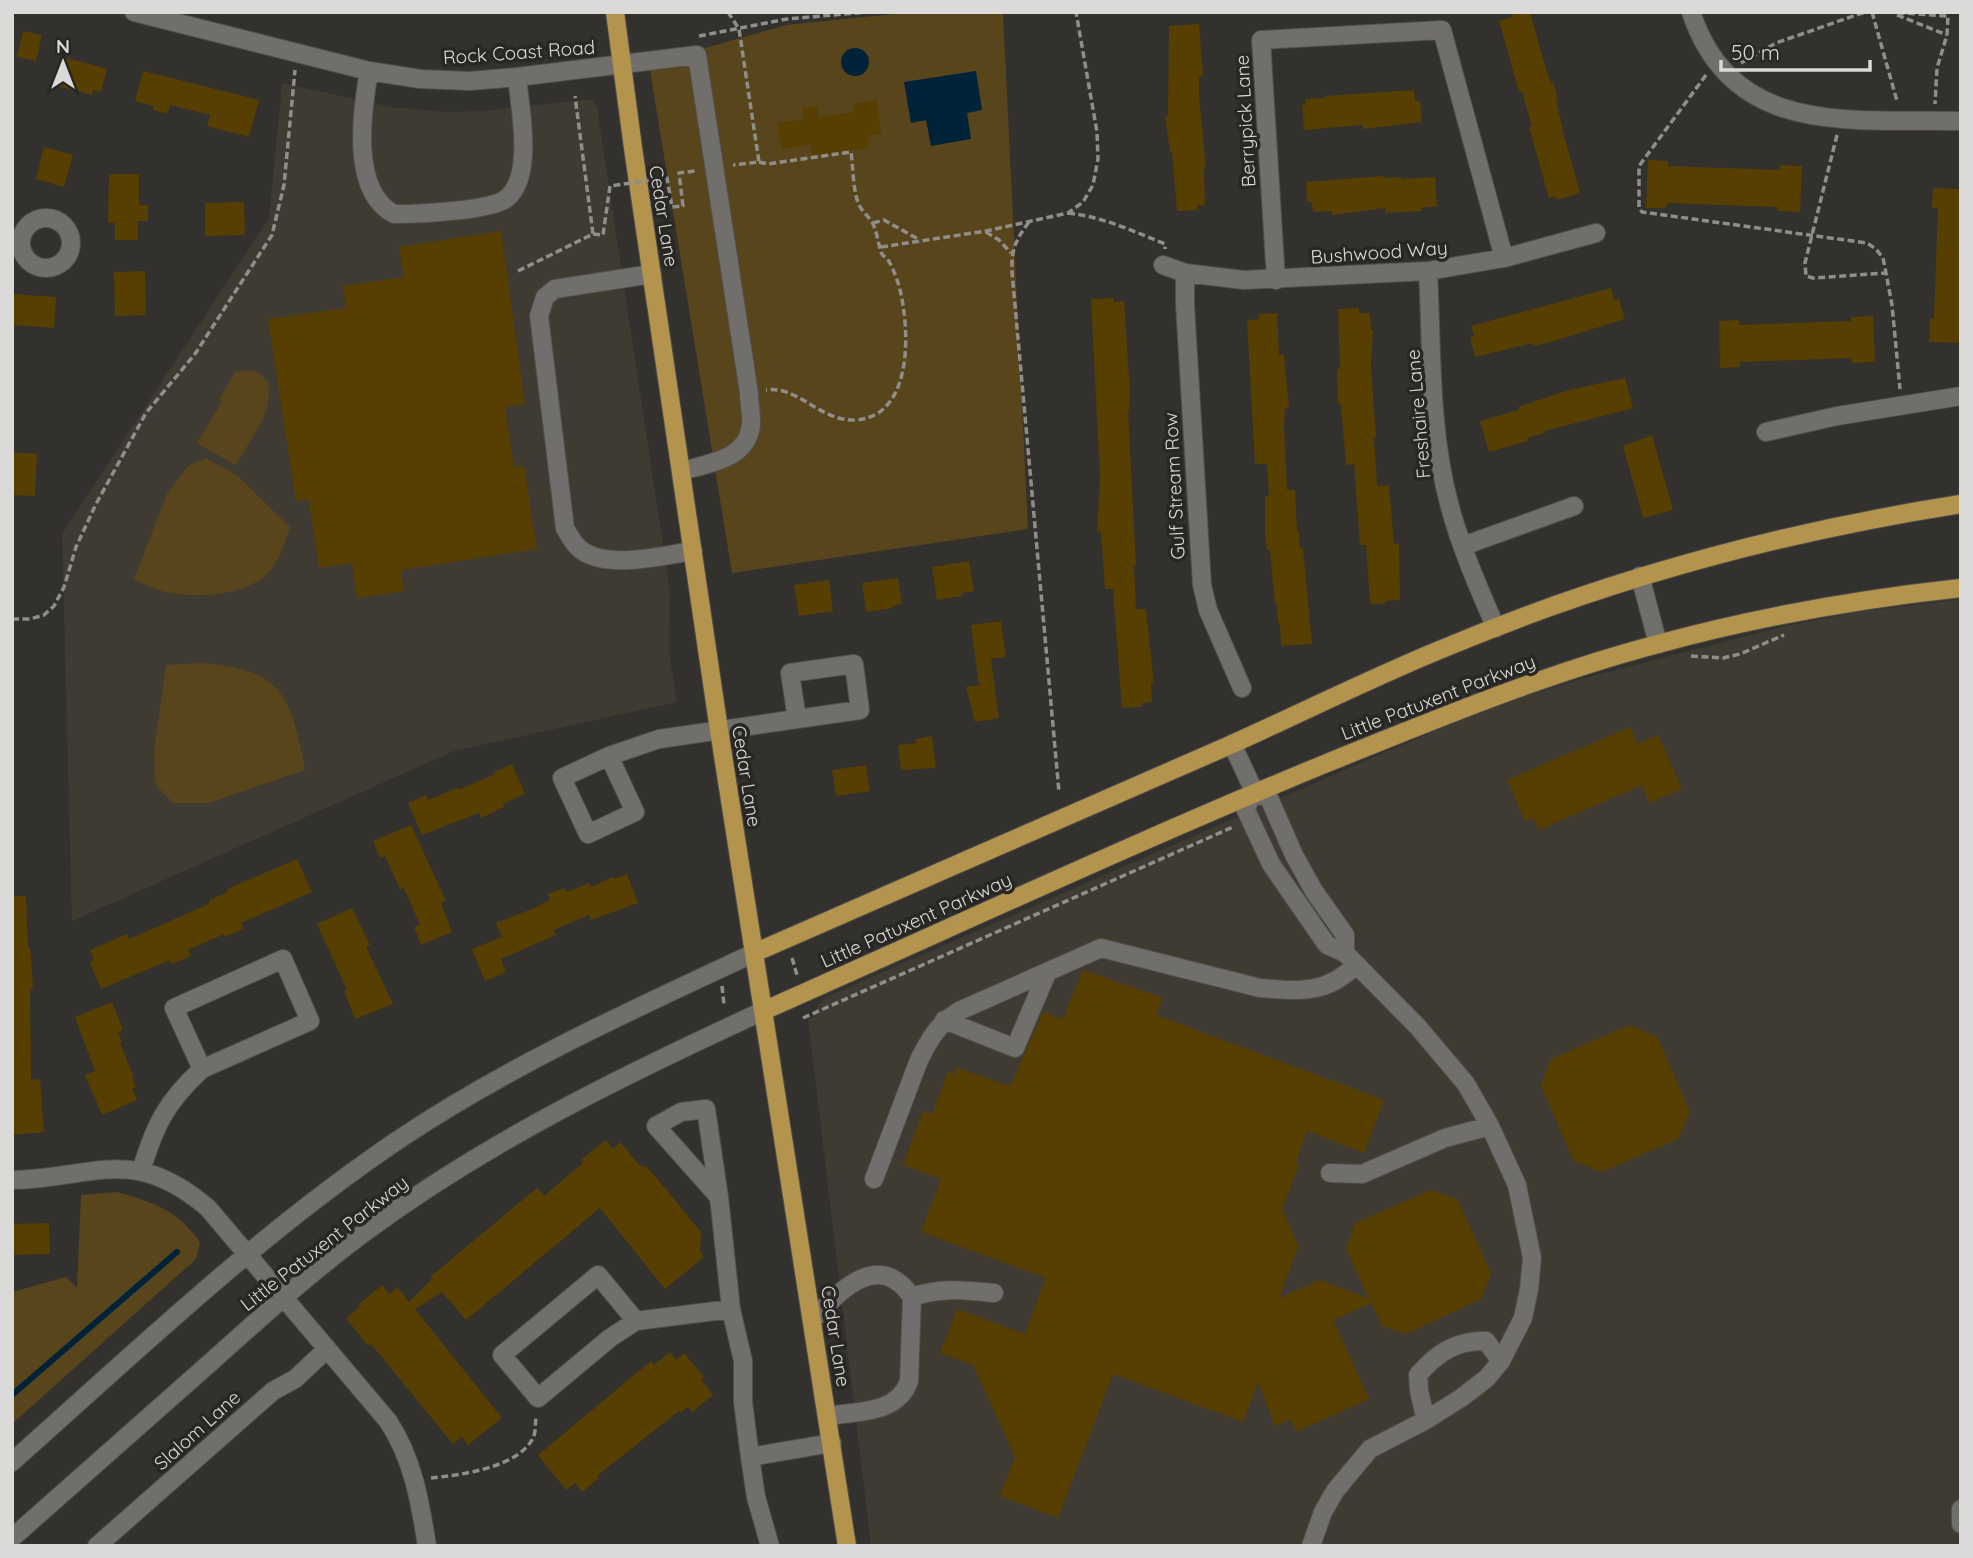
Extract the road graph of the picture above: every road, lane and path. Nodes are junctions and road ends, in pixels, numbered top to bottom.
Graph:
1 (134, 12) edge
2 (615, 12) edge
3 (728, 12) edge
4 (868, 12) edge
5 (1076, 12) edge
6 (1691, 12) edge
7 (1865, 12) edge
8 (1872, 12) edge
9 (1889, 13) edge
10 (165, 16) edge
11 (739, 29) junction
12 (1947, 35) junction
13 (691, 38) dead end
14 (297, 54) junction
15 (621, 66) junction
16 (1721, 66) junction
17 (369, 71) junction
18 (517, 77) junction
19 (575, 96) dead end
20 (1840, 119) junction
21 (1902, 120) junction
22 (1934, 120) junction
23 (1961, 121) edge
24 (759, 162) junction
25 (714, 168) junction
26 (1068, 213) junction
27 (1029, 222) junction
28 (873, 223) junction
29 (986, 231) junction
30 (1596, 233) dead end
31 (593, 234) junction
32 (1812, 237) junction
33 (918, 240) junction
34 (881, 247) junction
35 (1011, 253) junction
36 (1504, 258) junction
37 (1163, 265) joint
38 (519, 271) dead end
39 (1429, 271) junction
40 (1185, 273) junction
41 (1886, 273) junction
42 (652, 274) junction
43 (1276, 280) junction
44 (749, 393) junction
45 (1961, 396) edge
46 (1902, 405) junction
47 (1766, 432) dead end
48 (682, 471) junction
49 (1961, 504) edge
50 (1574, 506) dead end
51 (1462, 546) junction
52 (693, 551) junction
53 (1640, 576) junction
54 (1961, 587) edge
55 (12, 618) edge
56 (1496, 628) junction
57 (1787, 634) dead end
58 (1658, 644) junction
59 (1687, 657) dead end
60 (1241, 688) dead end
61 (797, 719) junction
62 (719, 730) junction
63 (1232, 744) junction
64 (609, 756) junction
65 (1059, 792) dead end
66 (1255, 793) junction
67 (1239, 825) dead end
68 (754, 953) junction
69 (792, 958) dead end
70 (1350, 959) junction
71 (1047, 973) junction
72 (799, 981) dead end
73 (721, 982) dead end
74 (724, 1005) dead end
75 (763, 1011) junction
76 (803, 1018) dead end
77 (944, 1020) junction
78 (202, 1069) junction
79 (1490, 1126) junction
80 (141, 1171) junction
81 (1330, 1173) dead end
82 (874, 1179) dead end
83 (12, 1180) edge
84 (719, 1197) junction
85 (246, 1254) junction
86 (994, 1293) dead end
87 (284, 1297) junction
88 (912, 1297) junction
89 (731, 1310) junction
90 (812, 1320) junction
91 (636, 1321) junction
92 (327, 1349) junction
93 (1501, 1361) junction
94 (538, 1398) junction
95 (827, 1416) junction
96 (1426, 1420) junction
97 (832, 1443) junction
98 (750, 1457) junction
99 (12, 1462) edge
100 (415, 1480) junction
101 (12, 1538) edge
102 (97, 1546) edge
103 (427, 1546) edge
104 (770, 1546) edge
105 (847, 1546) edge
106 (1311, 1546) edge

1 - 10 street, Rock Coast Road
2 - 15 main road, Cedar Lane
3 - 11 path
4 - 11 path
5 - 26 path
6 - 16 street
7 - 16 path
8 - 21 path
9 - 12 path
9 - 12 path
10 - 14 street, Rock Coast Road
11 - 13 path
11 - 24 path
12 - 22 path
14 - 17 street, Rock Coast Road
14 - 55 path
15 - 18 street, Rock Coast Road
15 - 25 street, Rock Coast Road
15 - 42 main road, Cedar Lane
16 - 20 street
16 - 32 path
17 - 18 street, Rock Coast Road
17 - 18 street
19 - 31 path
20 - 21 street
20 - 32 path
21 - 22 street
22 - 23 street
24 - 25 path
24 - 28 path
25 - 31 path, bridge
25 - 44 street
26 - 27 path
26 - 37 path
27 - 29 path
27 - 35 path
28 - 33 path
28 - 34 path
29 - 33 path
29 - 35 path
30 - 36 street, Bushwood Way
31 - 38 path
32 - 41 path
32 - 41 path
33 - 34 path
34 - 44 path
35 - 65 path
36 - 39 street, Bushwood Way
36 - 43 street, Berrypick Lane
37 - 40 street, Bushwood Way
39 - 43 street, Bushwood Way
39 - 51 street, Freshaire Lane
40 - 43 street, Bushwood Way
40 - 60 street, Gulf Stream Row
41 - 46 path
42 - 48 main road, Cedar Lane
42 - 52 street
44 - 48 street
45 - 46 street
46 - 47 street
48 - 52 main road, Cedar Lane
49 - 53 main road, Little Patuxent Parkway
50 - 51 street
51 - 56 street, Freshaire Lane
52 - 62 main road, Cedar Lane
53 - 56 main road, Little Patuxent Parkway
53 - 58 street
54 - 58 main road, Little Patuxent Parkway
56 - 63 main road, Little Patuxent Parkway
57 - 59 path
58 - 66 main road, Little Patuxent Parkway
61 - 61 street
61 - 62 street
62 - 64 street
62 - 68 main road, Cedar Lane
63 - 66 street
63 - 68 main road, Little Patuxent Parkway
64 - 64 street
66 - 70 street
66 - 70 street
66 - 75 main road, Little Patuxent Parkway
67 - 76 path
68 - 75 main road, Cedar Lane
68 - 85 street, Little Patuxent Parkway
69 - 72 path
70 - 71 street
70 - 79 street
71 - 77 street
71 - 77 street
73 - 74 path
75 - 87 street, Little Patuxent Parkway
75 - 90 main road, Cedar Lane
77 - 82 street
78 - 78 street
78 - 80 street
79 - 81 street
79 - 93 street
80 - 83 street
80 - 85 street
84 - 84 street
84 - 89 street
85 - 87 street
85 - 99 street, Little Patuxent Parkway
86 - 88 street
87 - 92 street
87 - 101 street, Little Patuxent Parkway
88 - 90 street
88 - 95 street
89 - 91 street
89 - 98 street
90 - 95 main road, Cedar Lane
91 - 94 street
91 - 94 street
92 - 100 street
92 - 102 street, Slalom Lane
93 - 96 street
93 - 96 street
94 - 100 path
95 - 97 main road, Cedar Lane
96 - 106 street
97 - 98 street
97 - 105 main road, Cedar Lane
98 - 104 street
100 - 103 street

